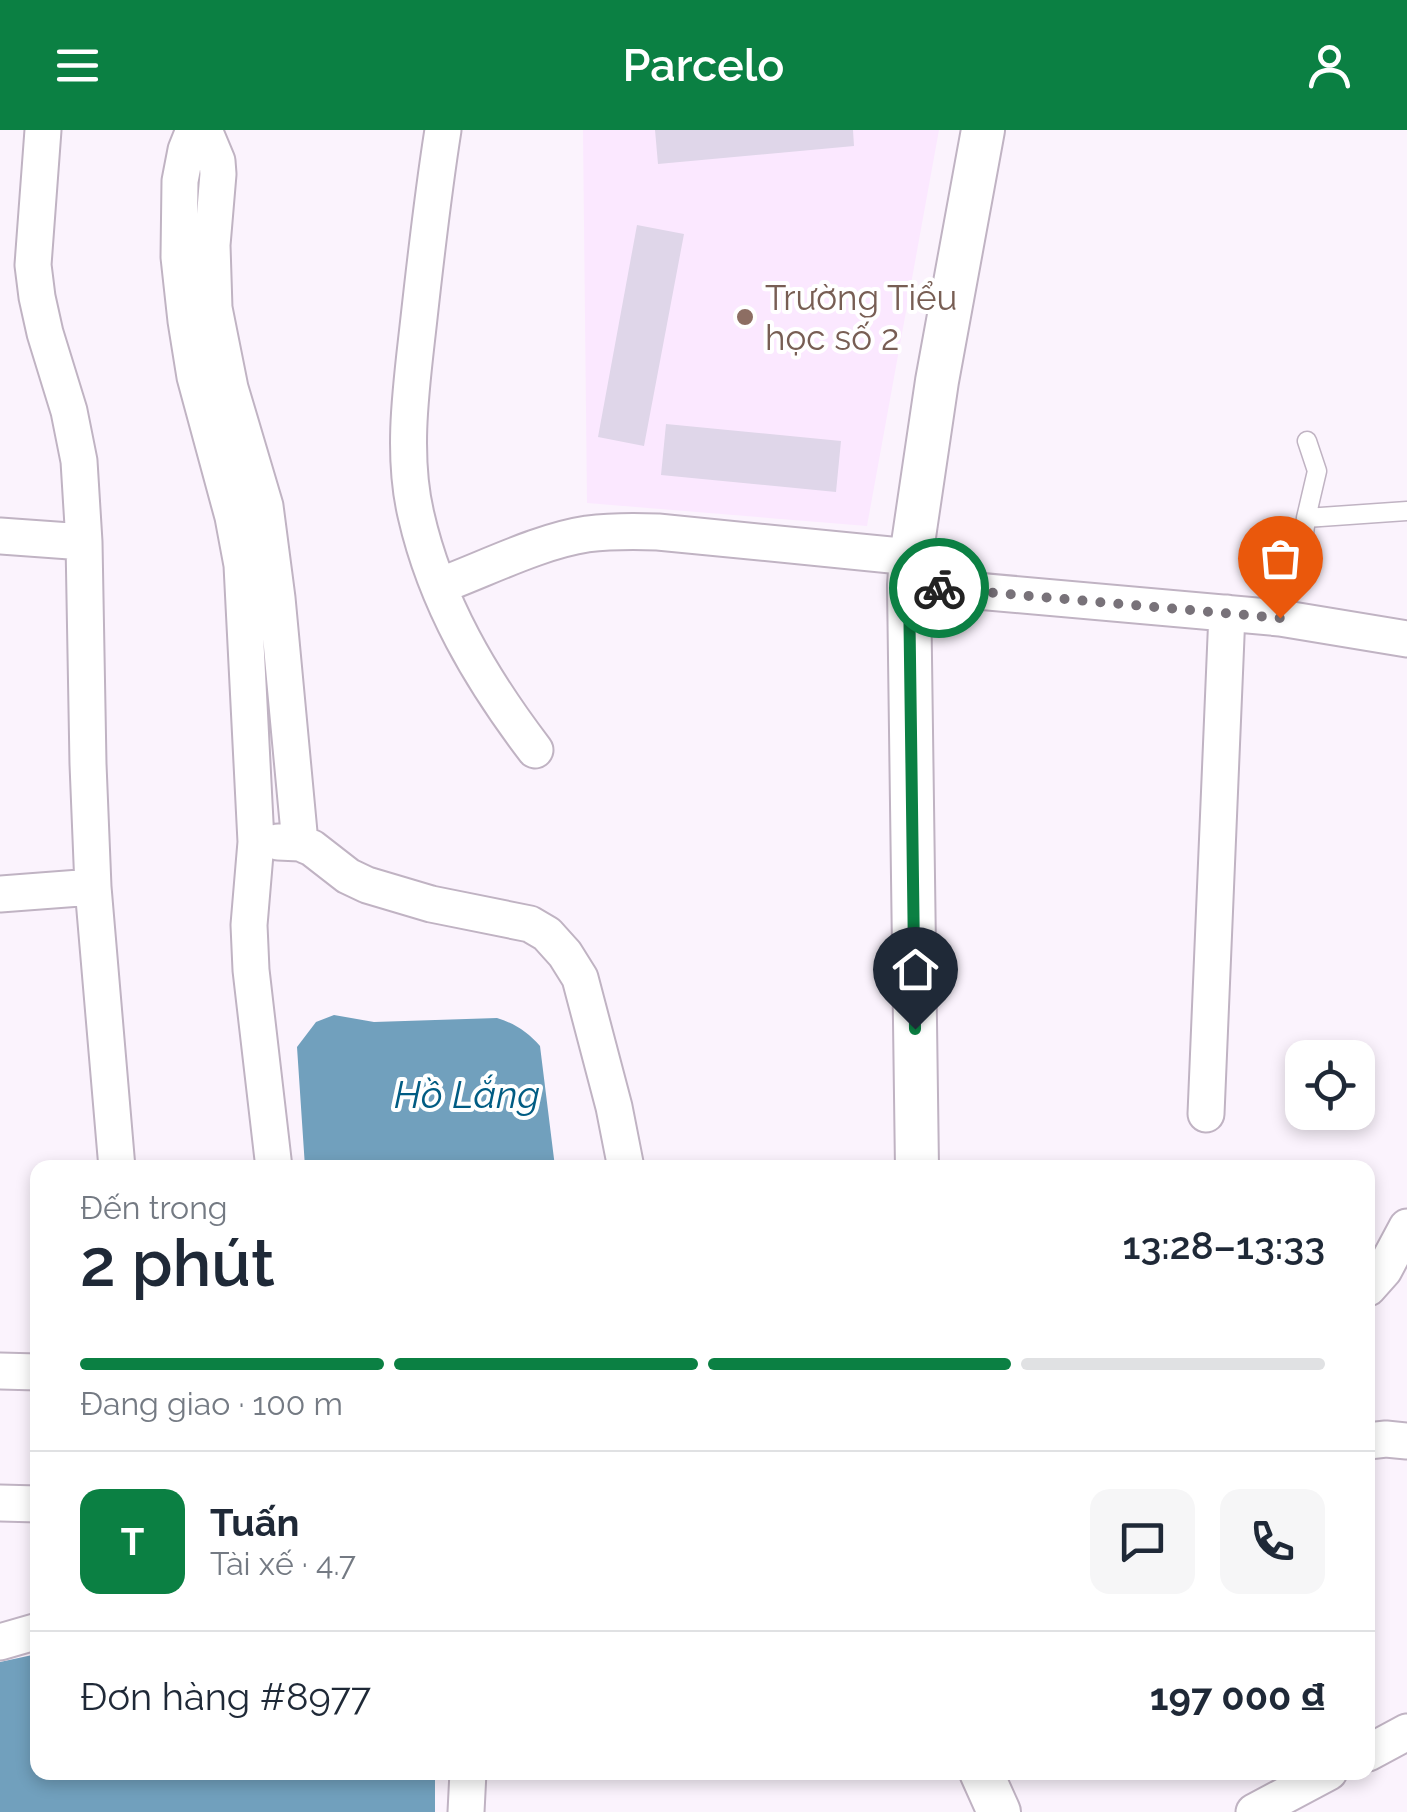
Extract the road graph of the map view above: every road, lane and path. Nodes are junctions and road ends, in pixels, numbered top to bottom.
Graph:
1 (43, 130) edge
2 (194, 130) edge
3 (204, 130) edge
4 (443, 130) edge
5 (984, 130) edge
6 (1308, 441) dead end
7 (1407, 511) edge
8 (1306, 518) junction
9 (0, 536) edge
10 (84, 542) junction
11 (910, 571) junction
12 (440, 586) junction
13 (1227, 614) junction
14 (1280, 618) junction
15 (1407, 639) edge
16 (535, 750) dead end
17 (256, 842) junction
18 (300, 842) junction
19 (93, 887) junction
20 (0, 894) edge
21 (1206, 1114) dead end
22 (116, 1160) edge
23 (273, 1160) edge
24 (624, 1160) edge
25 (917, 1160) edge
26 (1407, 1228) edge
27 (1375, 1280) edge
28 (0, 1371) edge
29 (30, 1372) edge
30 (1375, 1440) edge
31 (1407, 1441) edge
32 (0, 1504) edge
33 (30, 1504) edge
34 (30, 1633) edge
35 (0, 1642) edge
36 (1407, 1732) edge
37 (1375, 1749) edge
38 (468, 1780) edge
39 (985, 1780) edge
40 (1315, 1780) edge
41 (466, 1812) edge
42 (999, 1812) edge
43 (1254, 1812) edge

1 - 10 street
2 - 17 street
3 - 18 street
4 - 12 street
5 - 11 street
6 - 8 lane
7 - 8 lane
8 - 14 lane
9 - 10 street
10 - 19 street
11 - 12 street
11 - 13 street
11 - 25 street
12 - 16 street
13 - 14 street
13 - 21 street
14 - 15 street
17 - 18 street
17 - 23 street
18 - 24 street
19 - 20 street
19 - 22 street
26 - 27 street
28 - 29 street
30 - 31 street
32 - 33 street
34 - 35 street
36 - 37 street
38 - 41 street
39 - 42 street
40 - 43 street

